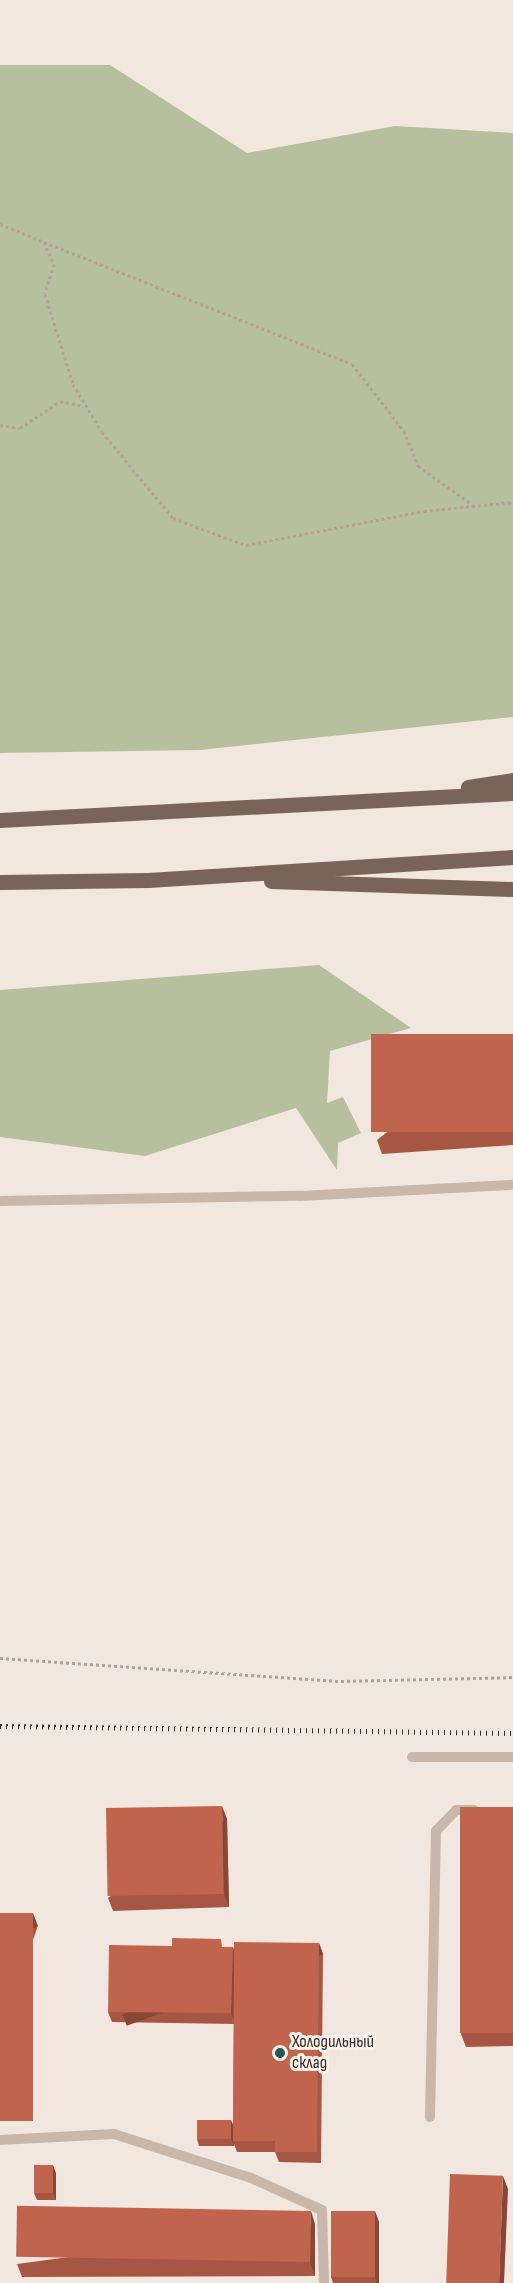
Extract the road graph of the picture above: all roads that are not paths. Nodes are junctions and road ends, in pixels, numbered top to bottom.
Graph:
1 (513, 780) edge
2 (513, 793) edge
3 (393, 798) junction
4 (0, 820) edge
5 (513, 857) edge
6 (148, 880) junction
7 (0, 882) edge
8 (513, 889) edge
9 (513, 1185) edge
10 (0, 1201) edge
11 (412, 1756) dead end
12 (513, 1757) edge
13 (490, 1810) edge
14 (430, 2117) dead end
15 (0, 2140) edge
16 (324, 2283) edge

1 - 3 main road
2 - 3 main road
3 - 4 main road
5 - 6 main road
6 - 7 main road
6 - 8 main road
9 - 10 lane
11 - 12 lane
13 - 14 lane
15 - 16 lane

